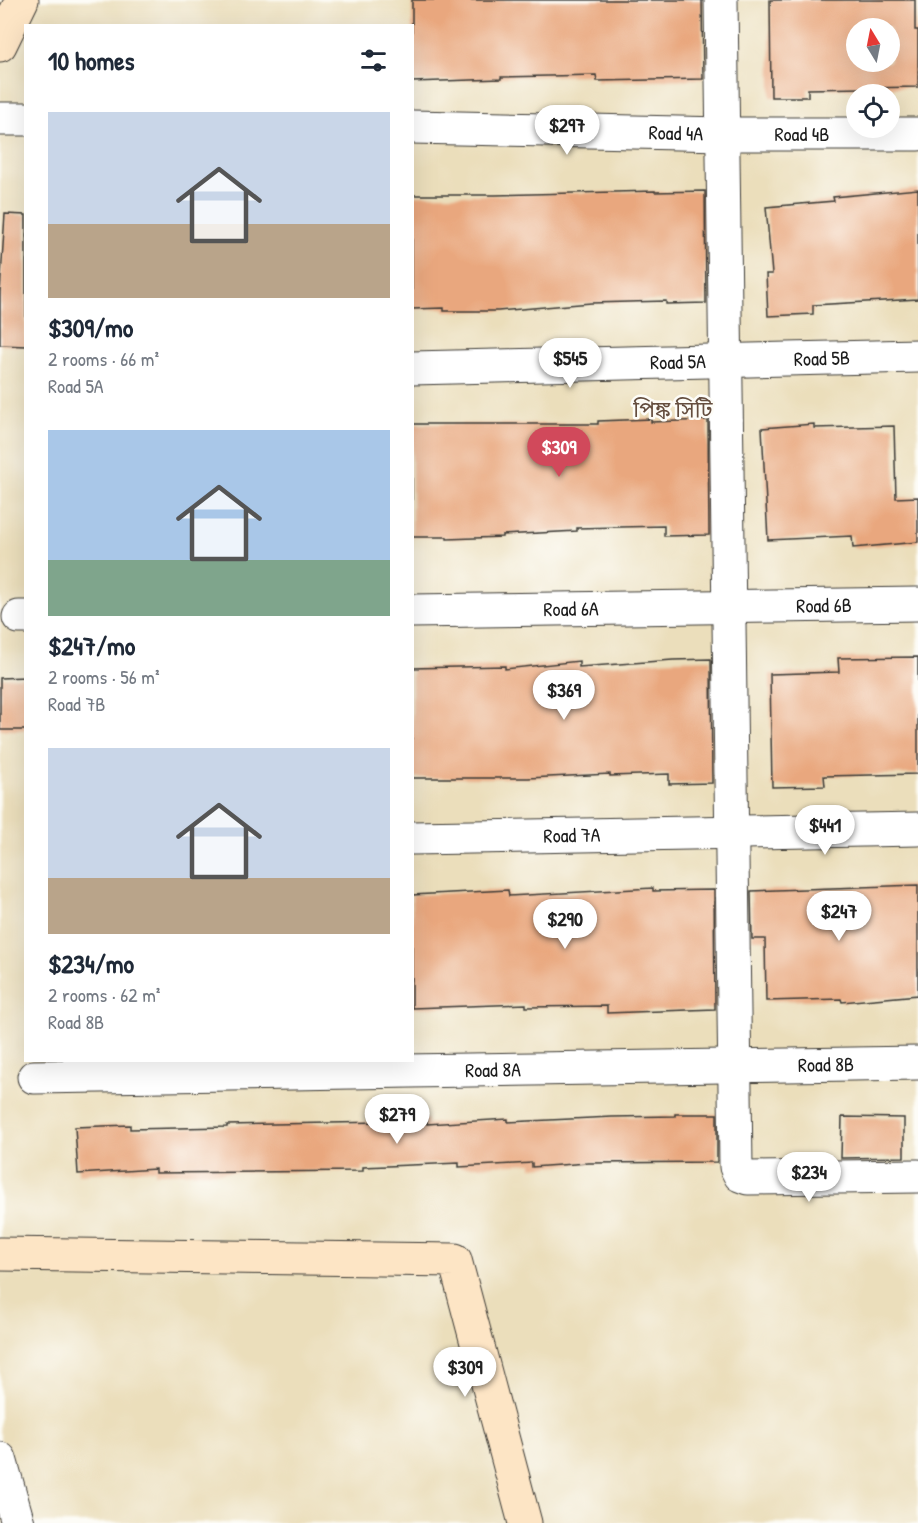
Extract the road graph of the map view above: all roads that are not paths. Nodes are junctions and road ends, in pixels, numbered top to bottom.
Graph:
1 (22, 0) edge
2 (721, 0) edge
3 (0, 45) edge
4 (0, 118) edge
5 (24, 119) edge
6 (414, 127) edge
7 (723, 134) junction
8 (918, 134) edge
9 (918, 356) edge
10 (726, 359) junction
11 (414, 368) edge
12 (918, 604) edge
13 (729, 607) junction
14 (414, 611) edge
15 (918, 829) edge
16 (732, 832) junction
17 (414, 838) edge
18 (918, 1063) edge
19 (735, 1066) junction
20 (34, 1077) dead end
21 (918, 1176) edge
22 (0, 1254) edge
23 (0, 1459) edge
24 (18, 1523) edge
25 (525, 1523) edge

1 - 3 street
2 - 7 street
4 - 5 street
6 - 7 street, Road 4A
7 - 8 street, Road 4B
7 - 10 street
9 - 10 street, Road 5B
10 - 11 street, Road 5A
10 - 13 street
12 - 13 street, Road 6B
13 - 14 street, Road 6A
13 - 16 street
15 - 16 street, Road 7A
16 - 17 street, Road 7A
16 - 19 street
18 - 19 street, Road 8B
19 - 20 street, Road 8A
19 - 21 street
22 - 25 street
23 - 24 street

